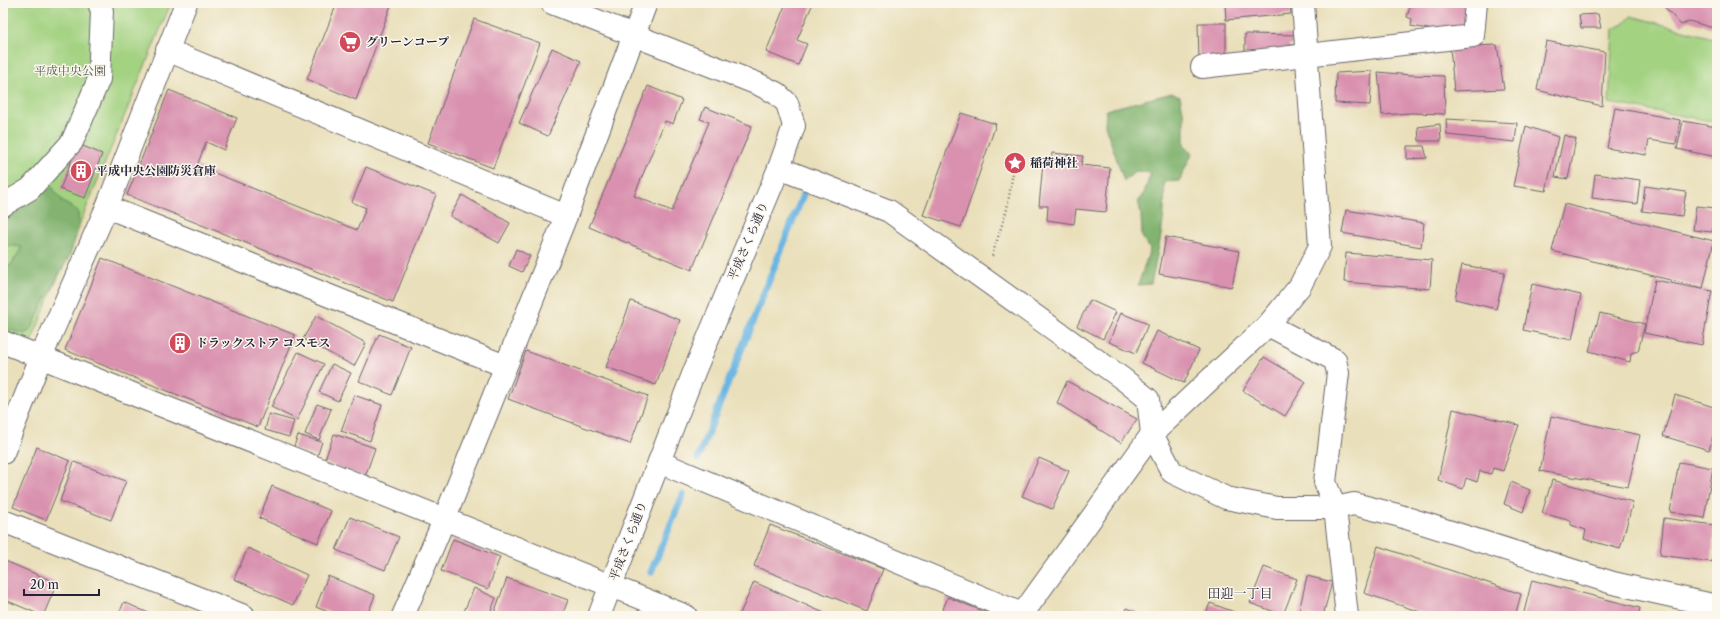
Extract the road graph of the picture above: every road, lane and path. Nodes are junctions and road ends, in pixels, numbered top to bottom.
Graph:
1 (99, 3) edge
2 (186, 3) edge
3 (552, 3) edge
4 (646, 3) edge
5 (1303, 3) edge
6 (1476, 3) edge
7 (633, 36) junction
8 (167, 50) junction
9 (1307, 54) junction
10 (1202, 67) dead end
11 (779, 168) junction
12 (1013, 172) dead end
13 (3, 204) edge
14 (107, 207) junction
15 (566, 216) junction
16 (984, 280) junction
17 (1268, 325) junction
18 (3, 342) edge
19 (42, 357) junction
20 (505, 366) junction
21 (1152, 434) junction
22 (3, 453) edge
23 (659, 462) junction
24 (1335, 508) junction
25 (444, 520) junction
26 (3, 522) edge
27 (612, 585) junction
28 (1717, 606) edge
29 (1021, 615) edge
30 (244, 616) edge
31 (403, 616) edge
32 (599, 616) edge
33 (686, 616) edge
34 (1346, 616) edge

1 - 13 street
2 - 8 street
3 - 7 street, 平成さくら通り
4 - 7 street
5 - 9 street
6 - 9 street
7 - 11 street, 平成さくら通り
7 - 15 street
8 - 14 street
8 - 15 street
9 - 10 street
9 - 17 street
11 - 16 street
11 - 23 street, 平成さくら通り
12 - 16 path
14 - 19 street
14 - 20 street
15 - 20 street
16 - 21 street
17 - 21 street
17 - 24 street
18 - 19 street
19 - 22 street
19 - 25 street
20 - 25 street
21 - 24 street
21 - 29 street
23 - 27 street, 平成さくら通り
23 - 29 street
24 - 28 street
24 - 34 street
25 - 27 street
25 - 31 street
26 - 30 street
27 - 32 street, 平成さくら通り
27 - 33 street

